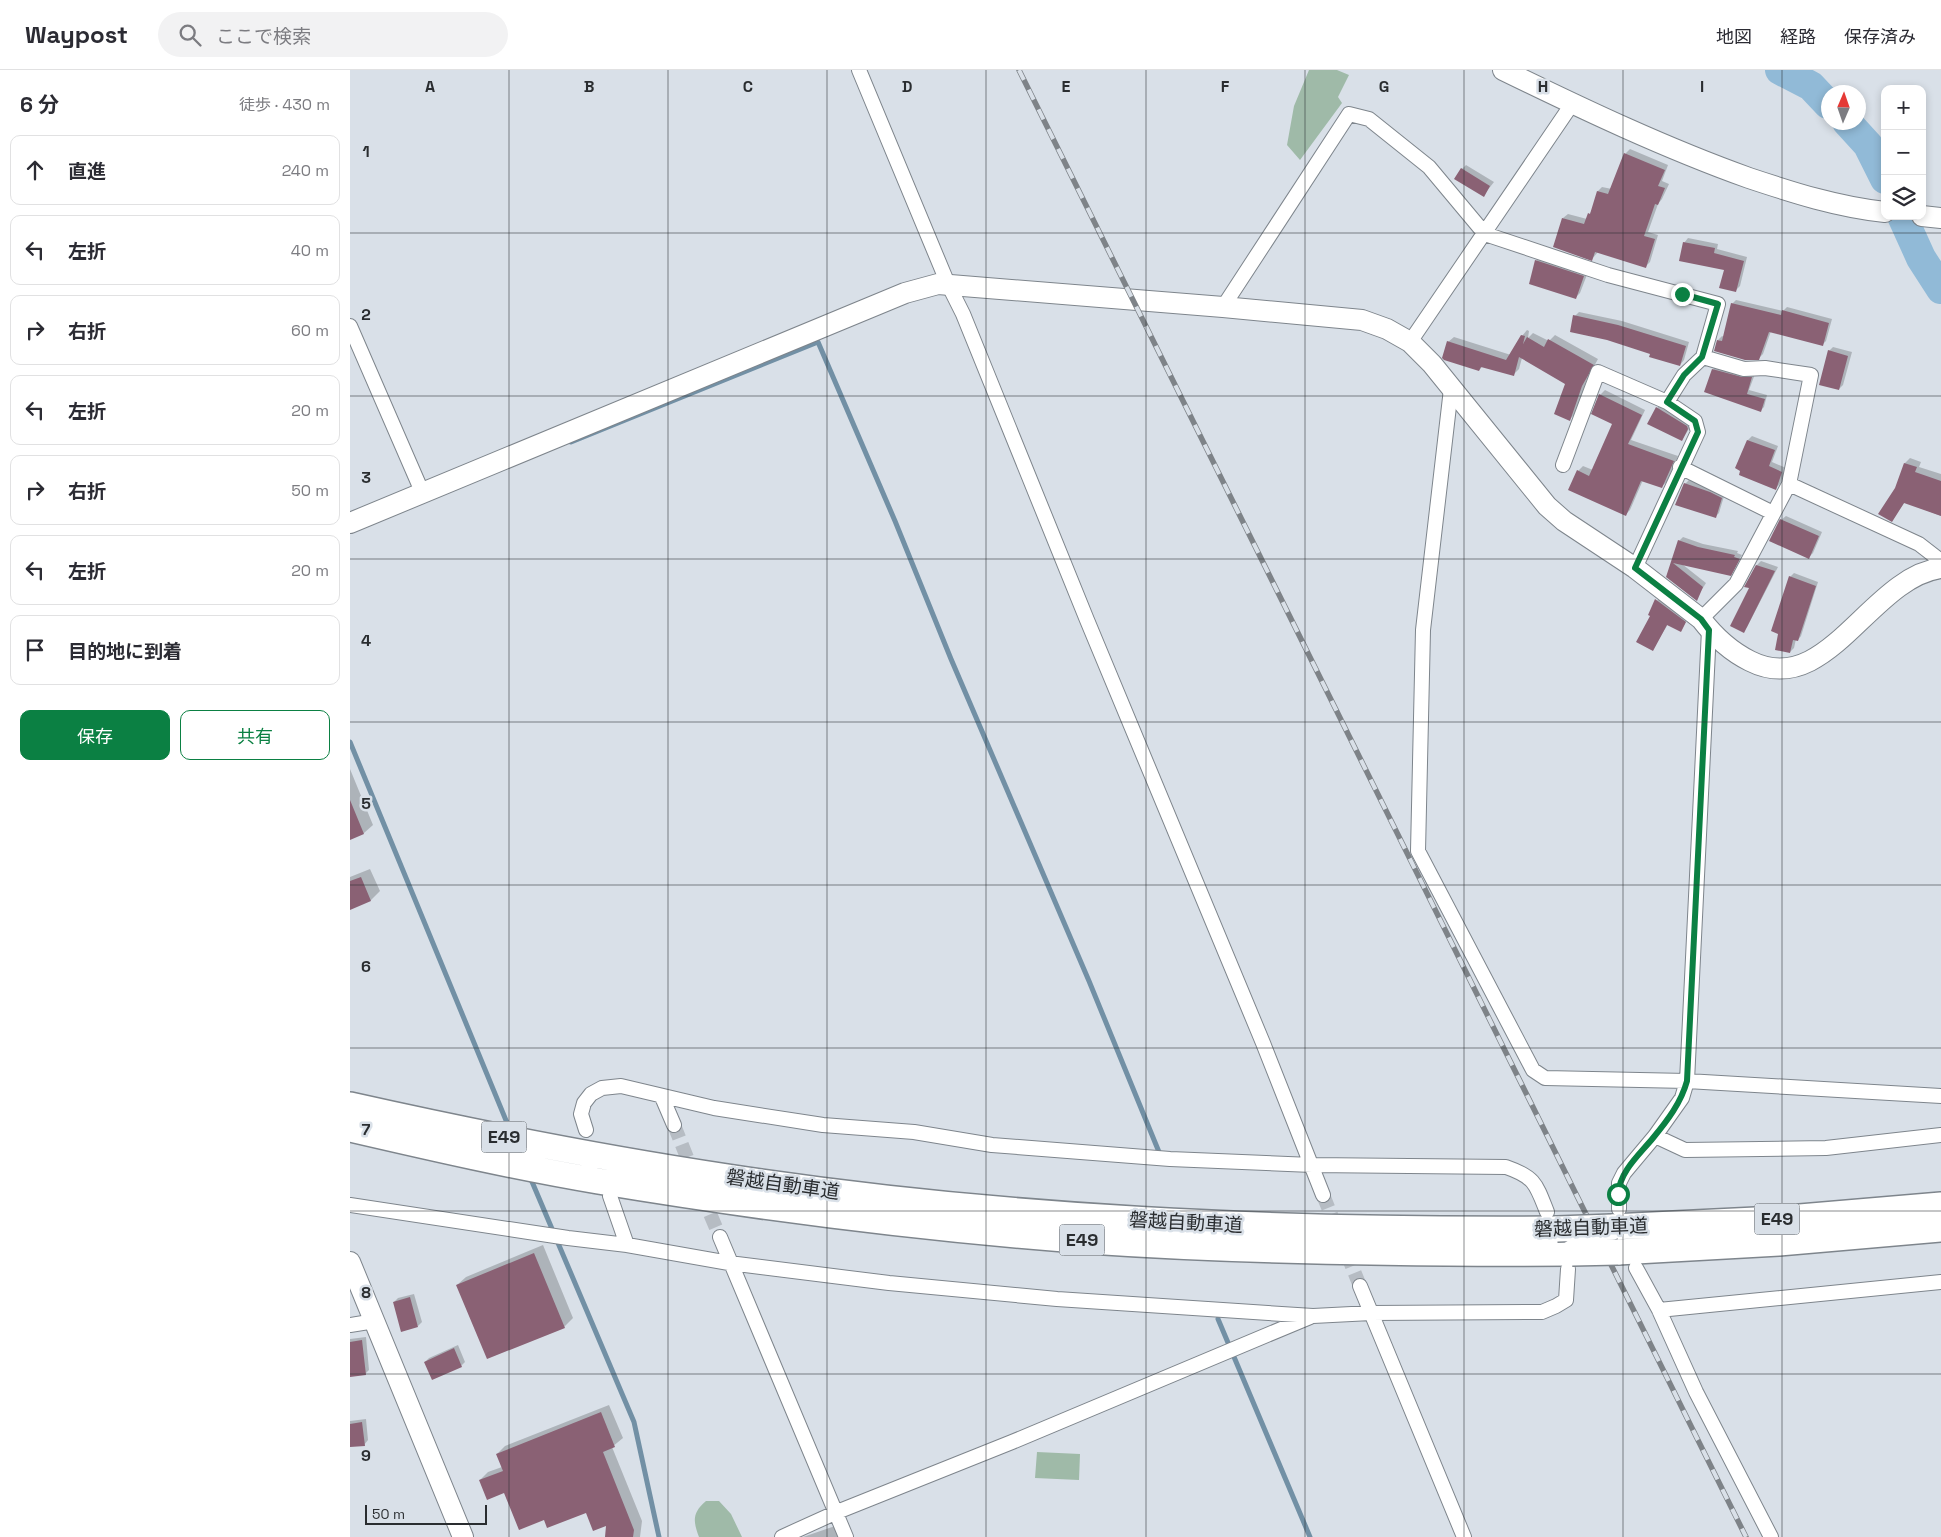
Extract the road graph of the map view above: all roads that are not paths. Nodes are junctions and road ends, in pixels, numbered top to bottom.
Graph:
1 (859, 70) edge
2 (1503, 70) edge
3 (1572, 104) junction
4 (1881, 212) edge
5 (1926, 216) edge
6 (1941, 218) edge
7 (1485, 234) junction
8 (948, 284) junction
9 (1224, 307) junction
10 (350, 326) edge
11 (1410, 342) junction
12 (1702, 357) junction
13 (1451, 389) junction
14 (1667, 402) junction
15 (1563, 465) dead end
16 (1680, 468) junction
17 (1789, 484) junction
18 (423, 494) junction
19 (1773, 513) junction
20 (350, 523) edge
21 (1941, 561) edge
22 (1635, 568) junction
23 (1941, 568) edge
24 (1705, 624) junction
25 (1687, 1081) junction
26 (350, 1090) edge
27 (1941, 1096) edge
28 (662, 1097) junction
29 (350, 1104) edge
30 (422, 1114) junction
31 (674, 1125) tunnel mouth
32 (350, 1129) edge
33 (1941, 1135) edge
34 (1654, 1136) junction
35 (586, 1142) junction
36 (350, 1144) edge
37 (429, 1153) junction
38 (1312, 1165) junction
39 (602, 1188) junction
40 (1323, 1195) tunnel mouth
41 (1941, 1204) edge
42 (350, 1205) edge
43 (1615, 1218) junction
44 (1552, 1220) junction
45 (1941, 1229) edge
46 (720, 1237) tunnel mouth
47 (627, 1245) junction
48 (1627, 1260) junction
49 (1570, 1261) junction
50 (350, 1262) edge
51 (729, 1263) junction
52 (1941, 1282) edge
53 (1360, 1286) tunnel mouth
54 (1659, 1310) junction
55 (1371, 1314) junction
56 (1313, 1316) junction
57 (375, 1321) junction
58 (350, 1325) edge
59 (836, 1512) junction
60 (463, 1537) edge
61 (782, 1537) edge
62 (846, 1537) edge
63 (1464, 1537) edge
64 (1771, 1537) edge

1 - 8 street
2 - 3 street
3 - 4 street
3 - 7 street
5 - 6 street
7 - 9 street
7 - 11 street
7 - 12 street
8 - 9 street
8 - 18 street
8 - 38 street
9 - 11 street
10 - 18 street
11 - 13 street
12 - 14 street
12 - 17 street
13 - 22 street
13 - 25 street
14 - 15 street
14 - 16 street
16 - 19 street
16 - 22 street
17 - 19 street
17 - 21 street
18 - 20 street
19 - 24 street
22 - 24 street
23 - 24 street
24 - 25 street
25 - 27 street
25 - 34 street
26 - 30 highway
28 - 31 street
28 - 35 street
28 - 38 street
29 - 30 highway, 磐越自動車道 / E49
30 - 35 highway, 磐越自動車道 / E49
32 - 37 highway
33 - 34 street
34 - 43 street
35 - 44 highway, 磐越自動車道 / E49
36 - 37 highway
37 - 39 highway, 磐越自動車道 / E49
38 - 40 street
38 - 44 street
39 - 47 street
39 - 49 highway, 磐越自動車道 / E49
41 - 43 highway, 磐越自動車道 / E49
42 - 47 street
43 - 44 highway, 磐越自動車道 / E49, bridge
45 - 48 highway, 磐越自動車道 / E49
46 - 51 street
47 - 51 street
48 - 49 highway, 磐越自動車道 / E49, bridge
48 - 54 street
49 - 55 street
50 - 57 street
51 - 56 street
51 - 59 street
52 - 54 street
53 - 55 street
54 - 64 street
55 - 56 street
55 - 63 street
56 - 59 street
57 - 58 street
57 - 60 street
59 - 61 street
59 - 62 street

